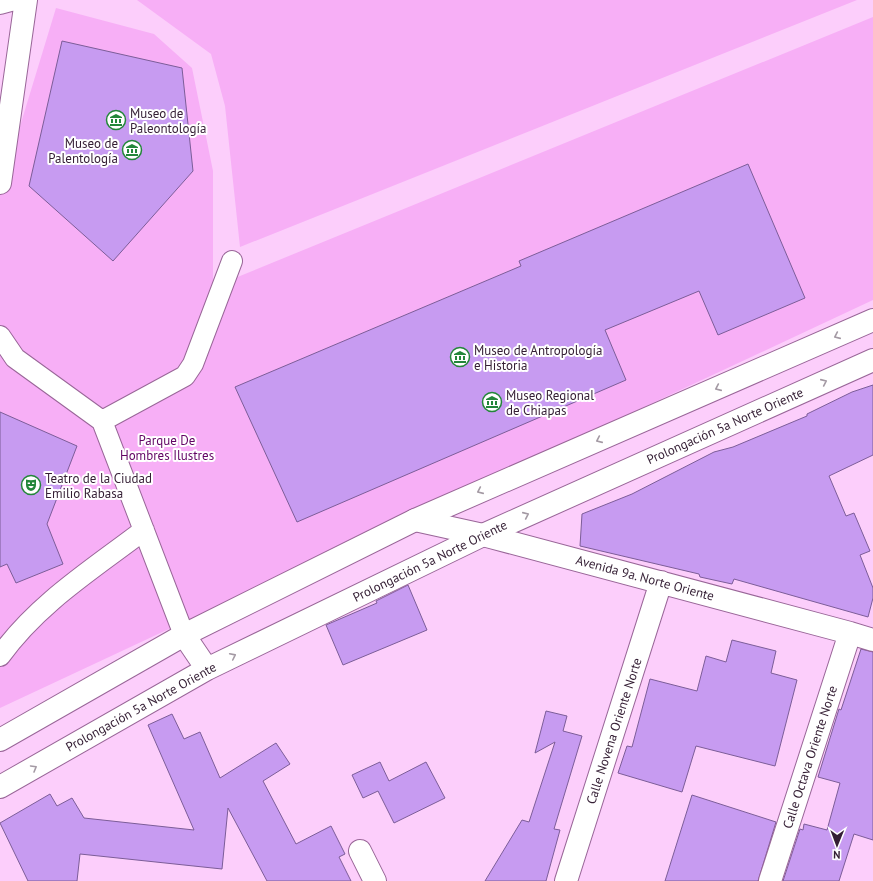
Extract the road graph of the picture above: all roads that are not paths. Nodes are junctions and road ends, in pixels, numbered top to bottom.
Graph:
1 (11, 0) edge
2 (26, 0) edge
3 (0, 3) edge
4 (0, 183) edge
5 (232, 261) dead end
6 (873, 320) edge
7 (0, 336) edge
8 (873, 360) edge
9 (102, 421) junction
10 (415, 520) junction
11 (144, 530) junction
12 (482, 534) junction
13 (661, 582) junction
14 (850, 633) junction
15 (184, 635) junction
16 (873, 640) edge
17 (0, 656) edge
18 (207, 668) junction
19 (0, 740) edge
20 (0, 787) edge
21 (360, 852) dead end
22 (375, 881) edge
23 (566, 881) edge
24 (770, 881) edge

1 - 3 main road
2 - 4 main road
5 - 9 street
6 -> 10 main road
7 - 9 street
12 -> 8 main road, Prolongación 5a Norte Oriente
9 - 11 street
10 - 12 main road, Avenida 9a. Norte Oriente
10 - 15 main road
11 - 15 street
11 - 17 street
12 - 13 main road, Avenida 9a. Norte Oriente
18 -> 12 main road, Prolongación 5a Norte Oriente
13 - 14 main road, Avenida 9a. Norte Oriente
13 - 23 main road, Calle Novena Oriente Norte
14 - 16 main road, Avenida 9a. Norte Oriente
14 - 24 main road, Calle Octava Oriente Norte
15 - 18 main road
15 - 19 main road
20 -> 18 main road, Prolongación 5a Norte Oriente
21 - 22 main road

